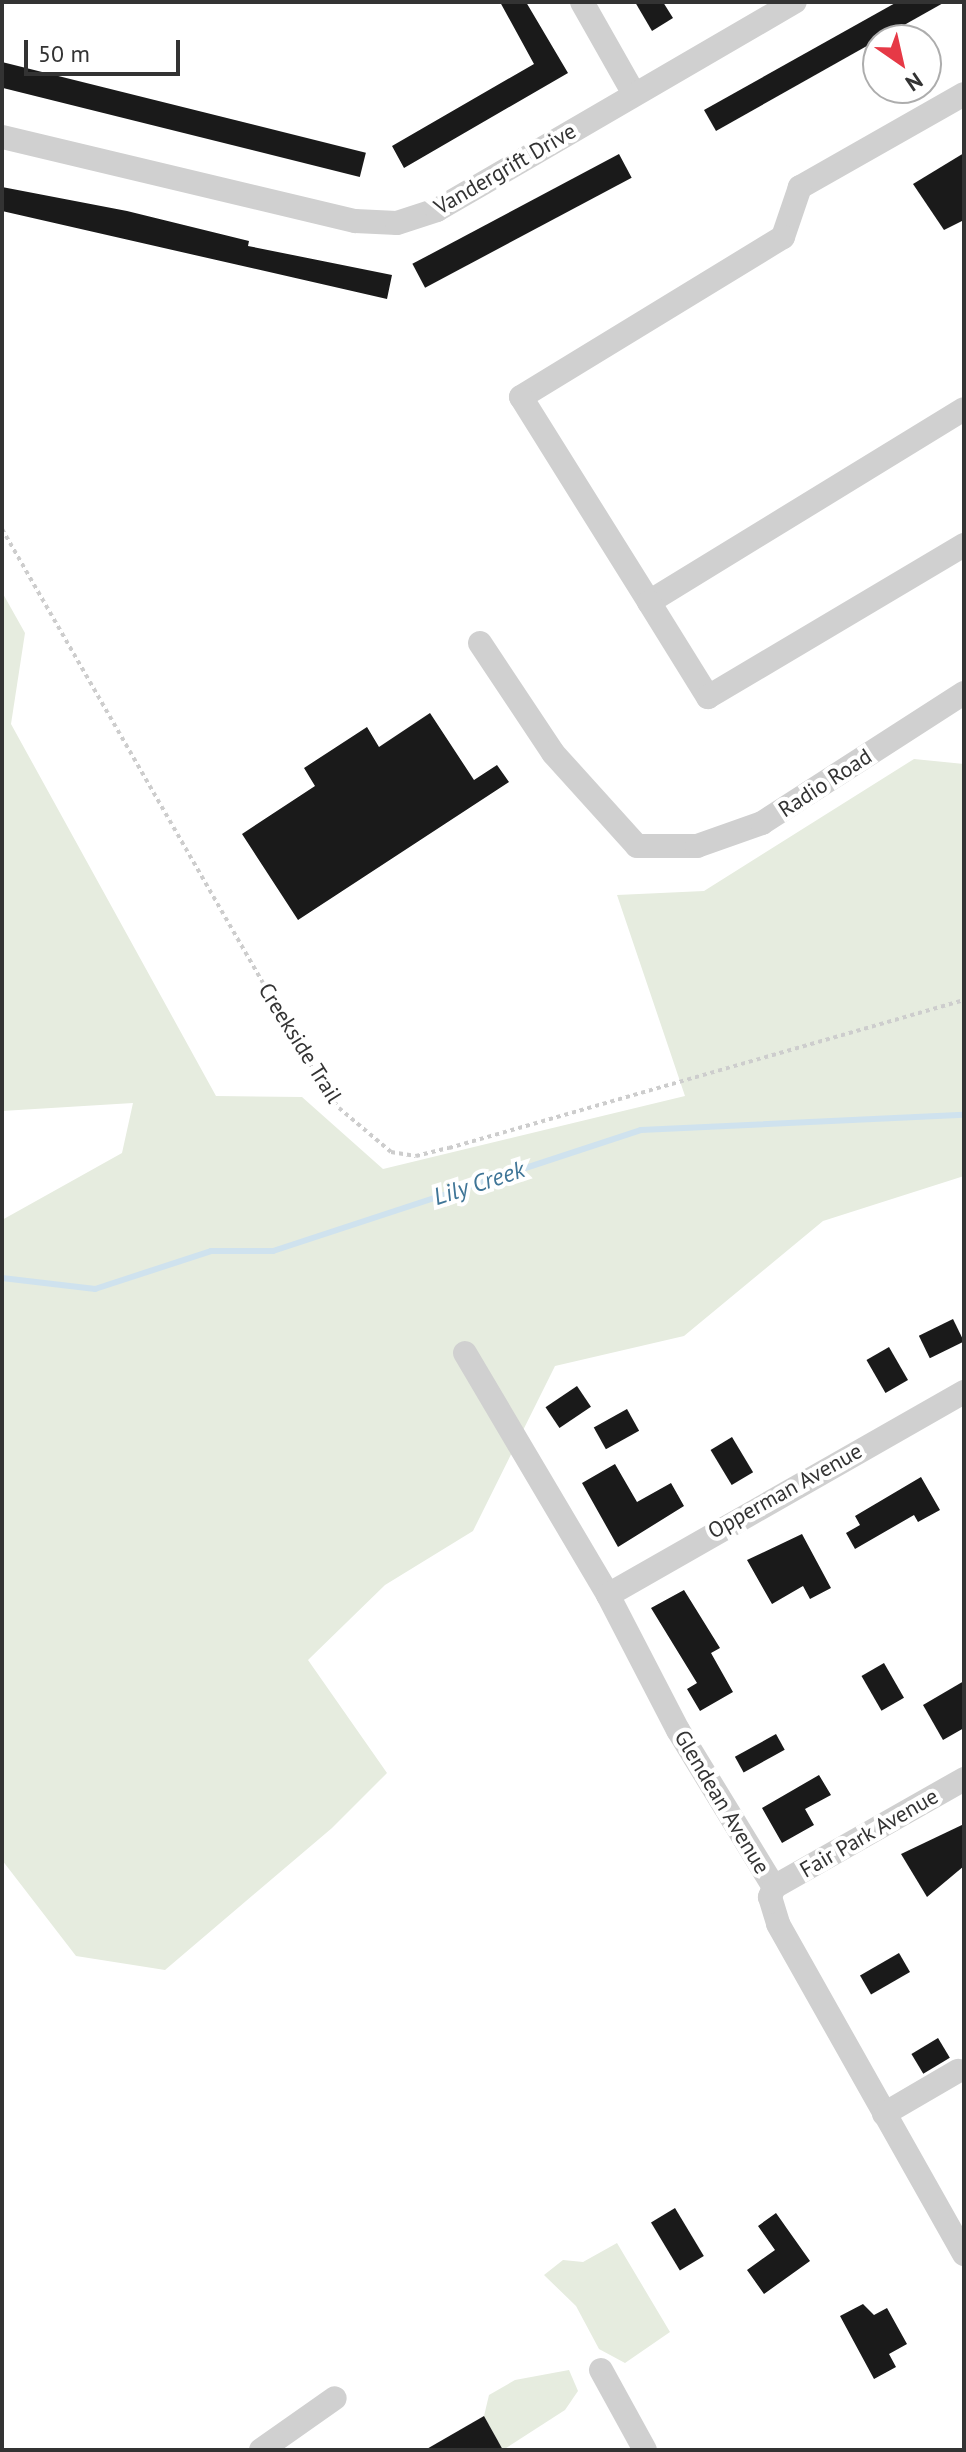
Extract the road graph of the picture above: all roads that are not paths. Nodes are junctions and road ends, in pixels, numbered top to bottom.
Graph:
1 (582, 2) edge
2 (795, 2) edge
3 (634, 94) junction
4 (964, 94) edge
5 (2, 137) edge
6 (964, 409) edge
7 (964, 545) edge
8 (649, 602) junction
9 (480, 643) dead end
10 (964, 693) edge
11 (465, 1353) dead end
12 (964, 1392) edge
13 (608, 1595) junction
14 (964, 1779) edge
15 (774, 1887) junction
16 (958, 2071) dead end
17 (884, 2114) junction
18 (964, 2254) edge
19 (601, 2370) dead end
20 (335, 2398) dead end
21 (261, 2450) edge
22 (645, 2450) edge

1 - 3 street
2 - 3 street, Vandergrift Drive
3 - 5 street, Vandergrift Drive
4 - 8 street
6 - 8 street
7 - 8 street
9 - 10 street, Radio Road
11 - 13 street, Glendean Avenue
12 - 13 street, Opperman Avenue
13 - 15 street, Glendean Avenue
14 - 15 street, Fair Park Avenue
15 - 17 street, Glendean Avenue
16 - 17 street
17 - 18 street, Glendean Avenue
19 - 22 street
20 - 21 street

